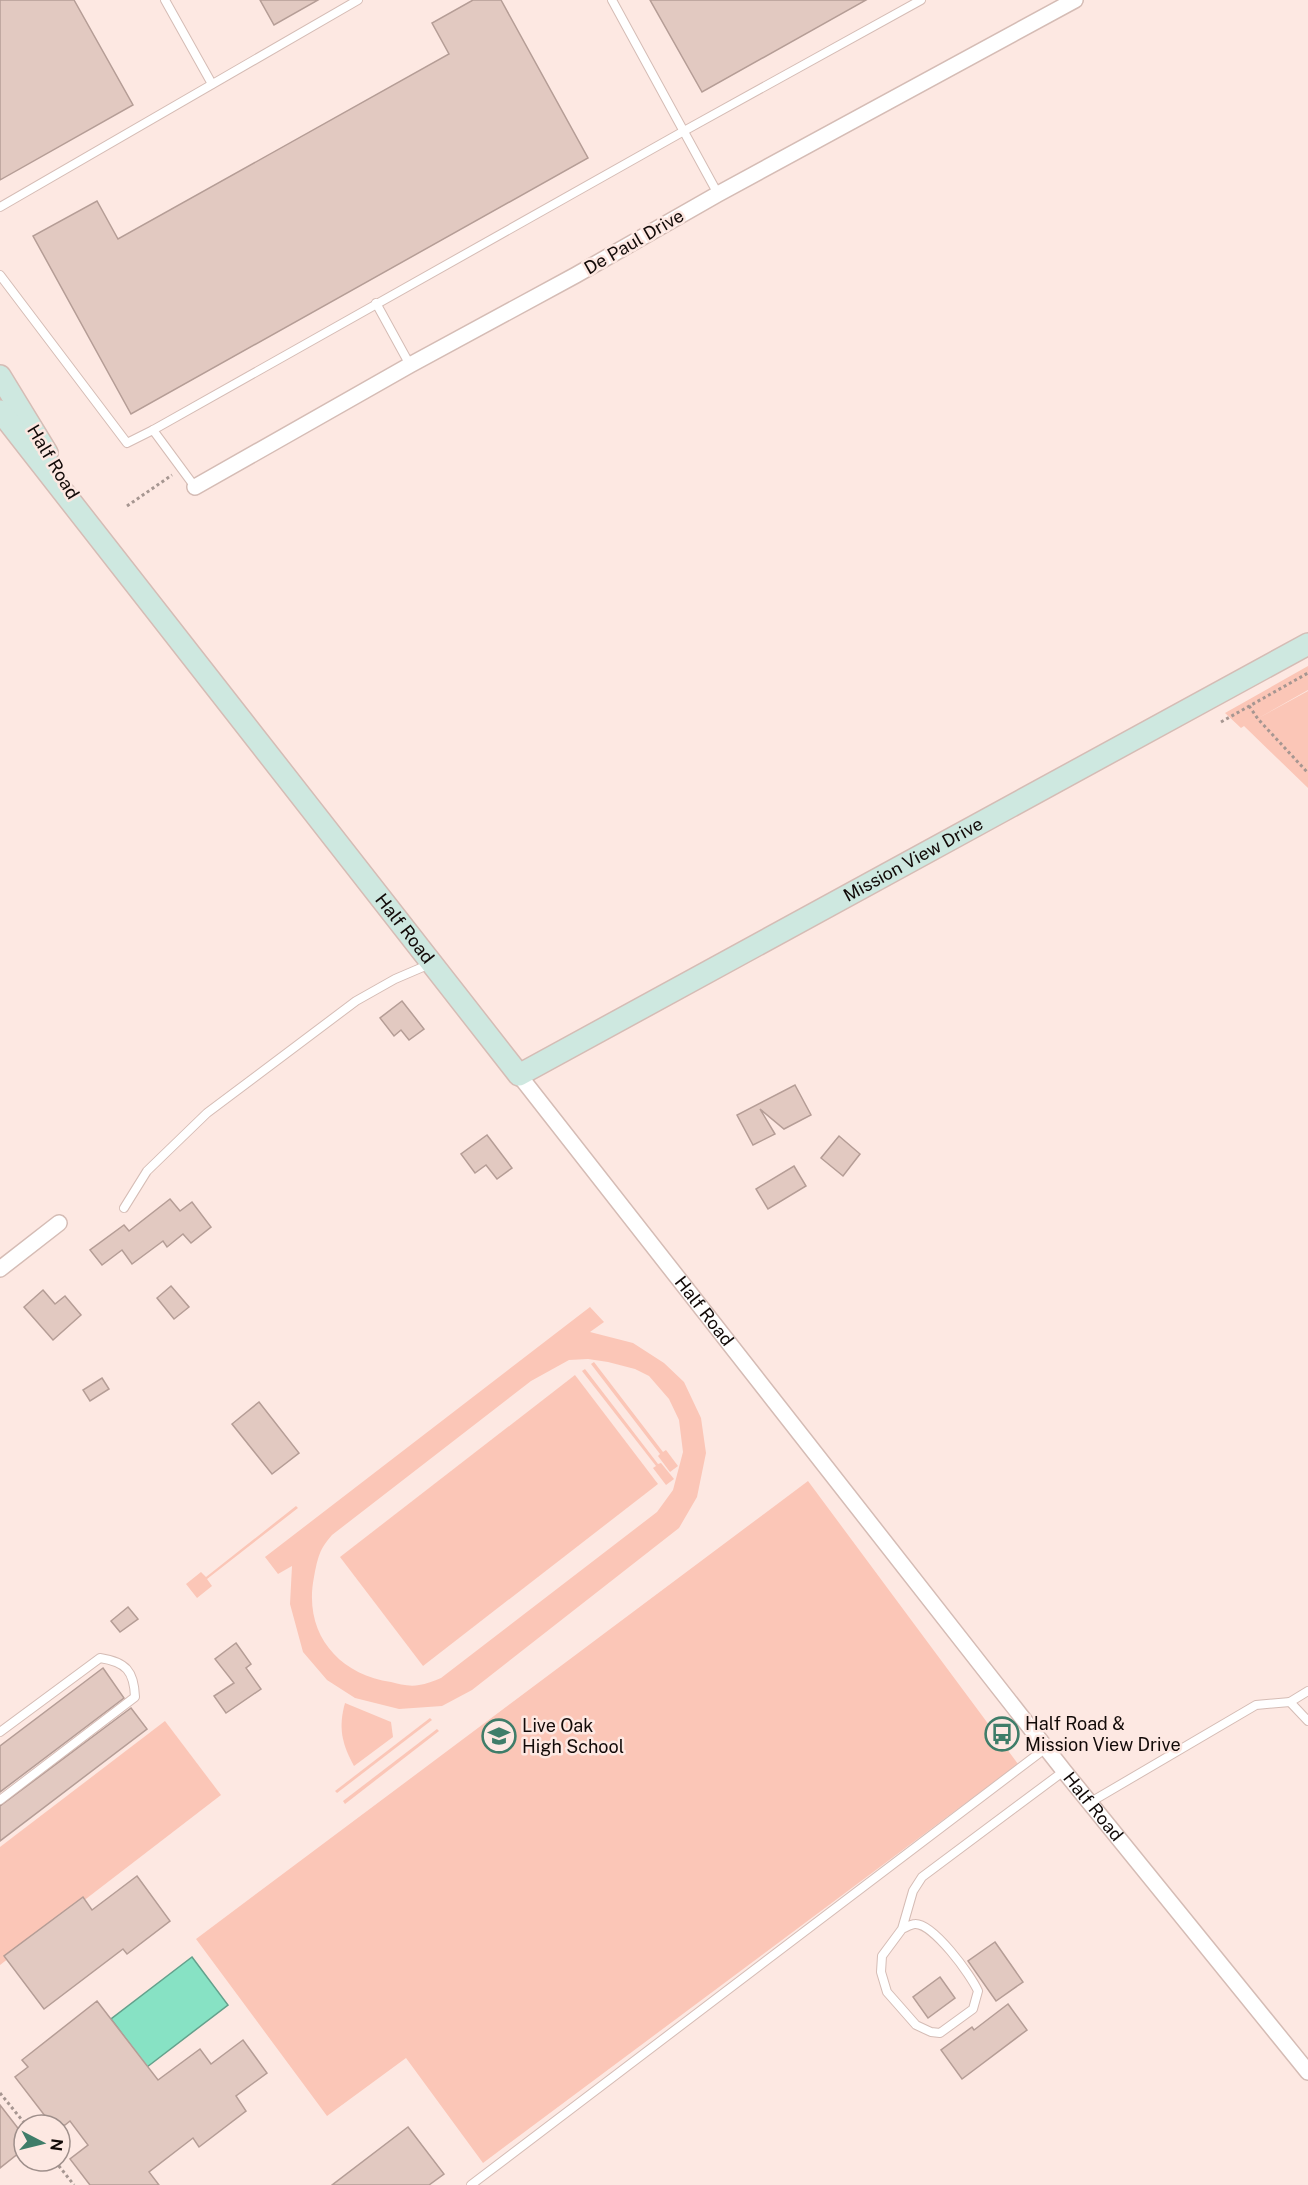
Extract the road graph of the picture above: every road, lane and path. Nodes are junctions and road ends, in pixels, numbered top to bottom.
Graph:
1 (165, 0) edge
2 (358, 0) edge
3 (612, 0) edge
4 (921, 0) edge
5 (1065, 2) edge
6 (212, 84) junction
7 (684, 131) junction
8 (718, 194) junction
9 (0, 207) edge
10 (0, 275) edge
11 (376, 303) junction
12 (410, 365) junction
13 (0, 376) edge
14 (0, 411) edge
15 (153, 430) junction
16 (179, 471) dead end
17 (195, 488) joint
18 (127, 506) dead end
19 (105, 548) junction
20 (1308, 644) edge
21 (1308, 673) edge
22 (1249, 706) junction
23 (1221, 722) dead end
24 (1308, 773) edge
25 (431, 963) junction
26 (519, 1075) junction
27 (124, 1208) dead end
28 (59, 1223) dead end
29 (0, 1269) edge
30 (1308, 1691) edge
31 (1290, 1702) junction
32 (1308, 1721) edge
33 (0, 1731) edge
34 (1046, 1748) junction
35 (1064, 1771) junction
36 (0, 1800) edge
37 (1089, 1803) junction
38 (902, 1929) junction
39 (1308, 2072) edge
40 (0, 2093) edge
41 (16, 2113) edge
42 (64, 2173) edge
43 (74, 2185) edge
44 (471, 2185) edge

1 - 6 lane
2 - 6 lane
3 - 7 lane
4 - 7 lane
5 - 8 street, De Paul Drive
6 - 9 lane
7 - 8 lane
7 - 11 lane
8 - 12 street, De Paul Drive
10 - 15 lane
11 - 12 lane
11 - 15 lane
12 - 17 street, De Paul Drive
13 - 19 street, Half Road
14 - 19 street, Half Road
15 - 17 lane
16 - 18 path
19 - 25 street, Half Road
20 - 26 street, Mission View Drive
21 - 22 path
22 - 23 path
22 - 24 path
25 - 26 street, Half Road
25 - 27 lane
26 - 34 street, Half Road
28 - 29 street
30 - 31 lane
31 - 32 lane
31 - 37 lane
33 - 36 lane
34 - 35 street, Half Road
34 - 44 lane
35 - 37 street, Half Road
35 - 38 lane
37 - 39 street, Half Road
38 - 38 lane
40 - 41 path
42 - 43 path

